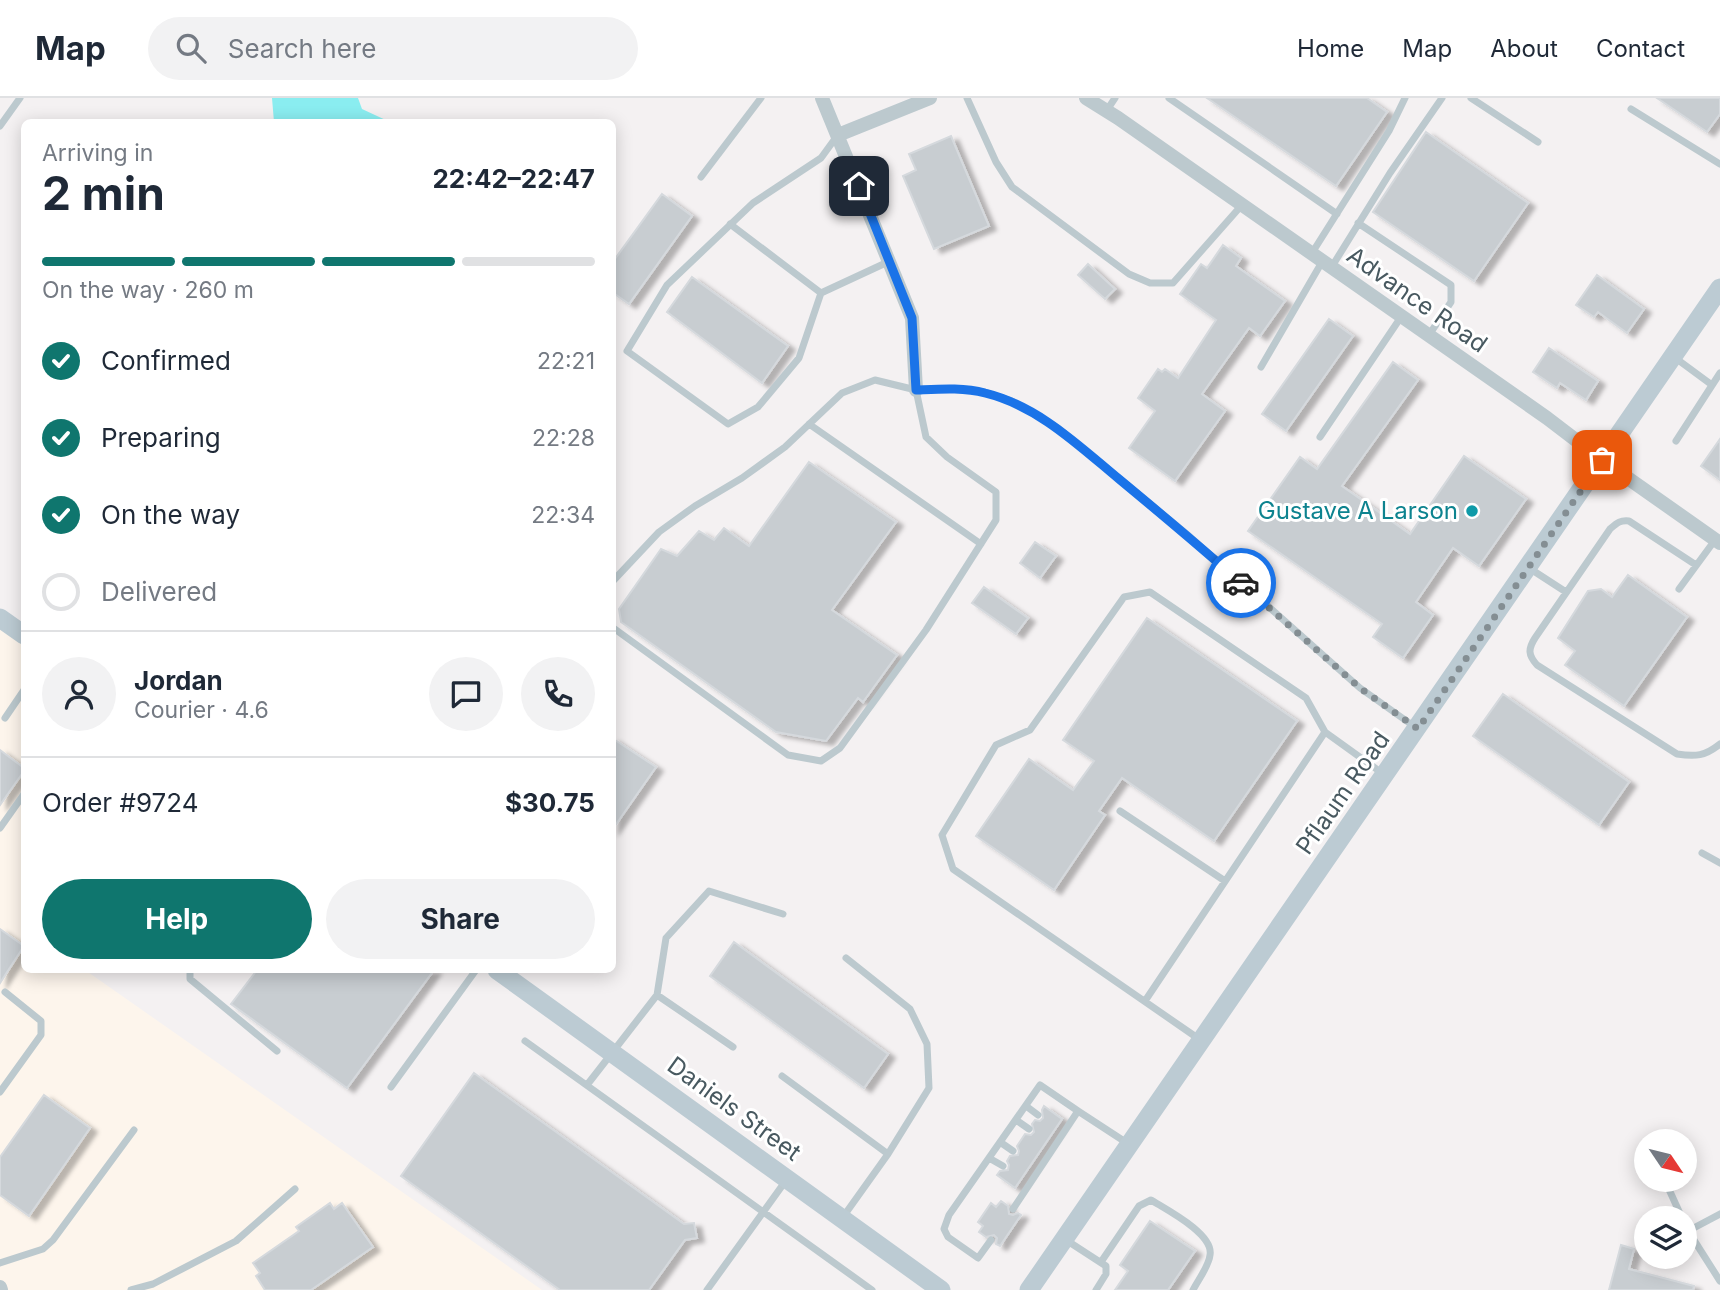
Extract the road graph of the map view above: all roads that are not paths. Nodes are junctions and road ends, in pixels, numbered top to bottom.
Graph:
1 (20, 98) edge
2 (761, 98) edge
3 (822, 98) edge
4 (930, 98) edge
5 (967, 98) edge
6 (1086, 98) edge
7 (1115, 98) edge
8 (1169, 98) edge
9 (1405, 98) edge
10 (1442, 98) edge
11 (1471, 98) edge
12 (1631, 108) dead end
13 (1106, 111) junction
14 (0, 126) edge
15 (838, 135) junction
16 (1538, 142) dead end
17 (1720, 164) edge
18 (701, 177) dead end
19 (1241, 206) junction
20 (1337, 214) junction
21 (1358, 223) junction
22 (730, 225) junction
23 (890, 261) junction
24 (1321, 261) junction
25 (1720, 288) edge
26 (821, 293) junction
27 (1402, 316) junction
28 (1429, 335) junction
29 (1673, 357) junction
30 (1261, 367) dead end
31 (1720, 373) edge
32 (1712, 385) junction
33 (916, 390) junction
34 (809, 424) junction
35 (1320, 437) dead end
36 (1676, 441) dead end
37 (1602, 460) junction
38 (1718, 541) edge
39 (981, 544) junction
40 (1696, 565) junction
41 (1528, 568) junction
42 (616, 578) edge
43 (1679, 589) dead end
44 (1566, 592) junction
45 (0, 618) edge
46 (616, 630) edge
47 (21, 633) edge
48 (21, 697) edge
49 (5, 718) dead end
50 (1418, 729) junction
51 (1325, 732) junction
52 (1720, 744) edge
53 (1386, 775) junction
54 (21, 798) edge
55 (1120, 811) dead end
56 (0, 828) edge
57 (1702, 853) dead end
58 (1720, 863) edge
59 (1225, 881) junction
60 (783, 914) dead end
61 (846, 958) dead end
62 (190, 973) edge
63 (474, 973) edge
64 (501, 973) edge
65 (5, 992) dead end
66 (657, 995) junction
67 (1145, 1002) junction
68 (525, 1041) dead end
69 (1202, 1041) junction
70 (733, 1047) dead end
71 (277, 1051) dead end
72 (614, 1052) junction
73 (782, 1076) dead end
74 (587, 1085) junction
75 (391, 1087) dead end
76 (0, 1092) edge
77 (1026, 1106) junction
78 (1079, 1111) junction
79 (1038, 1115) dead end
80 (1016, 1119) junction
81 (1057, 1127) dead end
82 (1029, 1129) dead end
83 (134, 1130) dead end
84 (1064, 1132) junction
85 (1047, 1140) dead end
86 (1000, 1142) junction
87 (1055, 1146) junction
88 (1130, 1146) junction
89 (1013, 1151) dead end
90 (888, 1154) junction
91 (989, 1158) junction
92 (1032, 1162) dead end
93 (1003, 1166) dead end
94 (1041, 1168) junction
95 (787, 1178) junction
96 (1021, 1178) dead end
97 (1030, 1184) junction
98 (295, 1189) dead end
99 (1013, 1209) dead end
100 (764, 1211) junction
101 (1720, 1214) edge
102 (843, 1217) junction
103 (1697, 1224) edge
104 (1065, 1239) junction
105 (990, 1240) dead end
106 (1697, 1244) edge
107 (1101, 1262) junction
108 (0, 1263) edge
109 (1720, 1281) edge
110 (131, 1290) edge
111 (707, 1290) edge
112 (872, 1290) edge
113 (941, 1290) edge
114 (1030, 1290) edge
115 (1096, 1290) edge
116 (1193, 1290) edge

1 - 14 lane
2 - 18 lane
3 - 15 street
4 - 15 street
5 - 19 lane
6 - 13 street, Advance Road
7 - 13 lane
8 - 20 lane
9 - 20 lane
10 - 21 lane
11 - 16 lane
12 - 17 lane
13 - 19 street, Advance Road
15 - 22 lane
15 - 23 street
19 - 24 street, Advance Road
20 - 24 lane
21 - 24 lane
21 - 28 lane
22 - 26 lane
22 - 26 lane
23 - 26 lane
23 - 33 street
24 - 27 street, Advance Road
24 - 30 lane
25 - 29 street, Pflaum Road
27 - 28 street, Advance Road
27 - 35 lane
28 - 37 street, Advance Road
29 - 32 lane
29 - 37 street, Pflaum Road
31 - 32 lane
32 - 36 lane
33 - 34 lane
33 - 39 lane
33 - 50 lane
34 - 39 lane
34 - 42 lane
37 - 38 street, Advance Road
37 - 41 street, Pflaum Road
38 - 40 lane
39 - 46 lane
40 - 43 lane
40 - 44 lane
41 - 44 lane
41 - 50 street, Pflaum Road
44 - 52 lane
45 - 47 street
48 - 49 lane
50 - 53 street, Pflaum Road
51 - 53 lane
51 - 59 lane
51 - 67 lane
53 - 69 street, Pflaum Road
54 - 56 lane
55 - 59 lane
57 - 58 lane
59 - 67 lane
60 - 66 lane
61 - 90 lane
62 - 71 lane
63 - 75 lane
64 - 72 street, Daniels Street
65 - 76 lane
66 - 70 lane
66 - 72 lane
67 - 69 lane
68 - 74 lane
69 - 88 street, Pflaum Road
72 - 74 lane
72 - 95 street, Daniels Street
73 - 90 lane
74 - 100 lane
77 - 78 lane
77 - 79 lane
77 - 80 lane
78 - 84 lane
78 - 88 lane
80 - 82 lane
80 - 86 lane
81 - 84 lane
83 - 108 lane
84 - 87 lane
85 - 87 lane
86 - 89 lane
86 - 91 lane
87 - 94 lane
88 - 104 street, Pflaum Road
90 - 102 lane
91 - 93 lane
91 - 105 lane
92 - 94 lane
94 - 97 lane
95 - 100 lane
95 - 102 street, Daniels Street
96 - 97 lane
97 - 99 lane
98 - 110 lane
100 - 111 lane
100 - 112 lane
101 - 103 lane
102 - 113 street, Daniels Street
104 - 107 lane
104 - 114 street, Pflaum Road
106 - 109 lane
107 - 115 lane
107 - 116 lane

